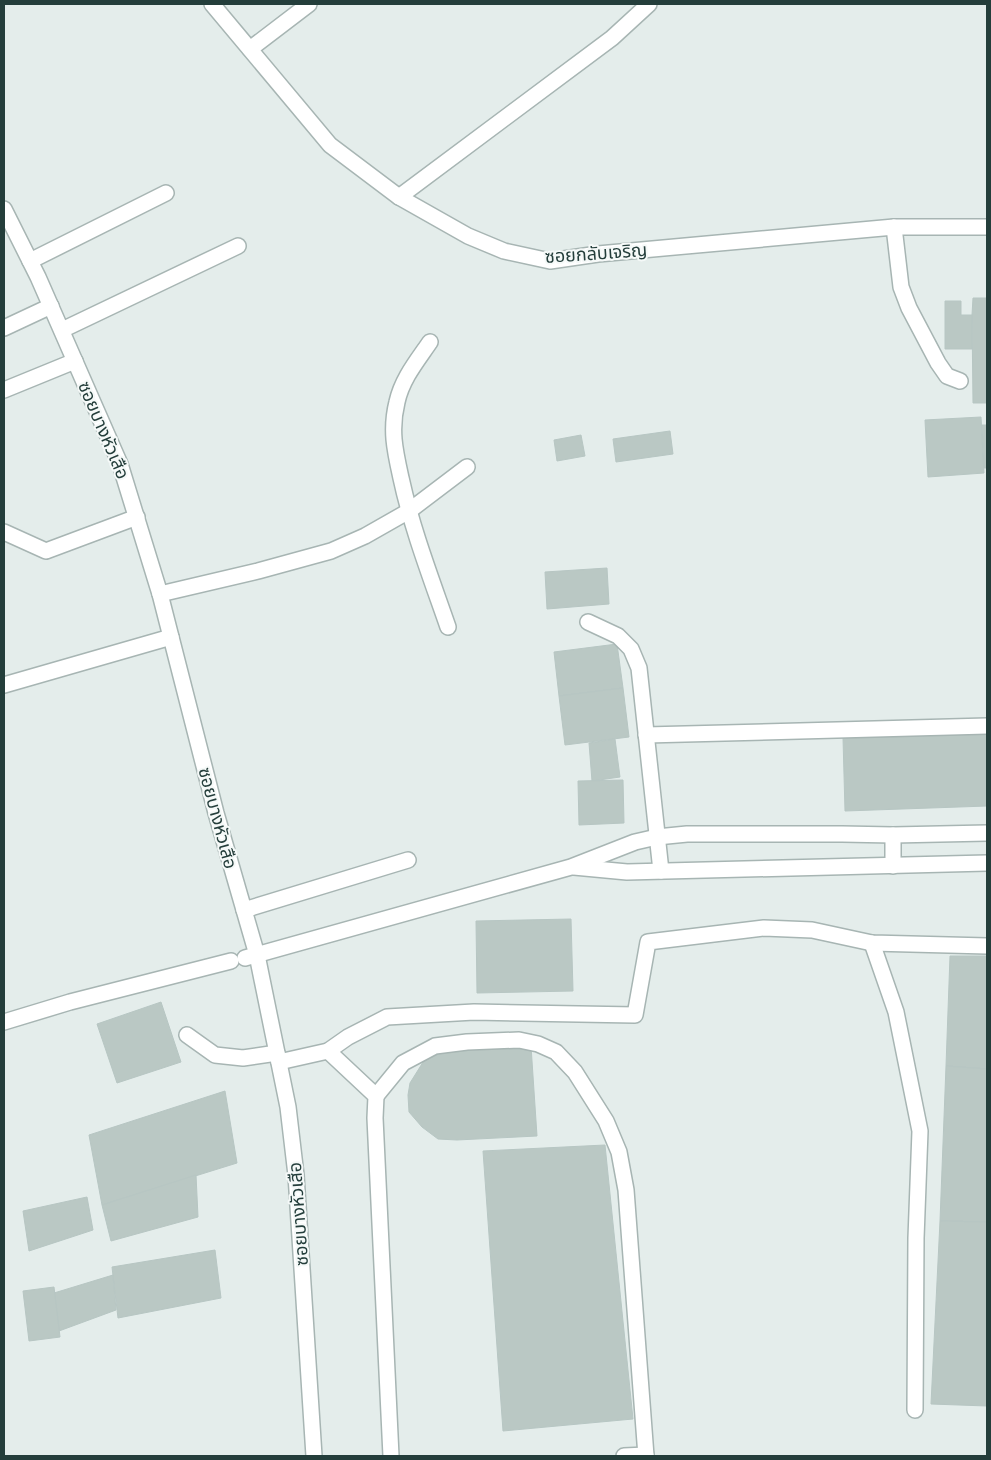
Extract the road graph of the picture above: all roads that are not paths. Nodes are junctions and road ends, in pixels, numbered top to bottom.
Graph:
1 (212, 4) edge
2 (309, 4) edge
3 (649, 4) edge
4 (250, 49) junction
5 (166, 193) dead end
6 (399, 197) junction
7 (4, 209) edge
8 (894, 227) junction
9 (987, 227) edge
10 (238, 246) dead end
11 (30, 261) junction
12 (51, 306) junction
13 (4, 328) edge
14 (62, 330) junction
15 (430, 342) dead end
16 (75, 361) junction
17 (960, 381) dead end
18 (4, 390) edge
19 (467, 467) dead end
20 (409, 511) junction
21 (137, 517) junction
22 (4, 532) edge
23 (160, 594) junction
24 (588, 622) dead end
25 (448, 627) dead end
26 (171, 638) junction
27 (4, 685) edge
28 (987, 726) edge
29 (646, 735) junction
30 (987, 833) edge
31 (892, 835) junction
32 (657, 837) junction
33 (408, 860) dead end
34 (987, 863) edge
35 (893, 866) junction
36 (571, 867) junction
37 (661, 871) junction
38 (244, 910) junction
39 (872, 943) junction
40 (987, 946) edge
41 (244, 958) junction
42 (4, 1022) edge
43 (187, 1035) dead end
44 (328, 1051) junction
45 (278, 1058) junction
46 (376, 1096) junction
47 (915, 1410) dead end
48 (646, 1455) edge
49 (314, 1456) edge
50 (391, 1456) edge
51 (624, 1456) edge

1 - 4 street, ซอยกลับเจริญ
2 - 4 street
3 - 6 street
4 - 6 street, ซอยกลับเจริญ
5 - 11 street
6 - 8 street, ซอยกลับเจริญ
7 - 11 street, ซอยบางหัวเสือ
8 - 9 street, ซอยกลับเจริญ
8 - 17 street
10 - 14 street
11 - 12 street, ซอยบางหัวเสือ
12 - 13 street
12 - 14 street, ซอยบางหัวเสือ
14 - 16 street, ซอยบางหัวเสือ
15 - 20 street
16 - 18 street
16 - 21 street, ซอยบางหัวเสือ
19 - 20 street
20 - 23 street
20 - 25 street
21 - 22 street
21 - 23 street, ซอยบางหัวเสือ
23 - 26 street, ซอยบางหัวเสือ
24 - 29 street
26 - 27 street
26 - 38 street, ซอยบางหัวเสือ
28 - 29 street
29 - 32 street
30 - 31 street
31 - 32 street
31 - 35 street
32 - 36 street
32 - 37 street
33 - 38 street
34 - 35 street
35 - 37 street
36 - 37 street
36 - 41 street
38 - 41 street, ซอยบางหัวเสือ
39 - 40 street
39 - 44 street
39 - 47 street
41 - 42 street
41 - 45 street, ซอยบางหัวเสือ
43 - 45 street
44 - 45 street
44 - 46 street
45 - 49 street, ซอยบางหัวเสือ
46 - 48 street
46 - 50 street
48 - 51 street

